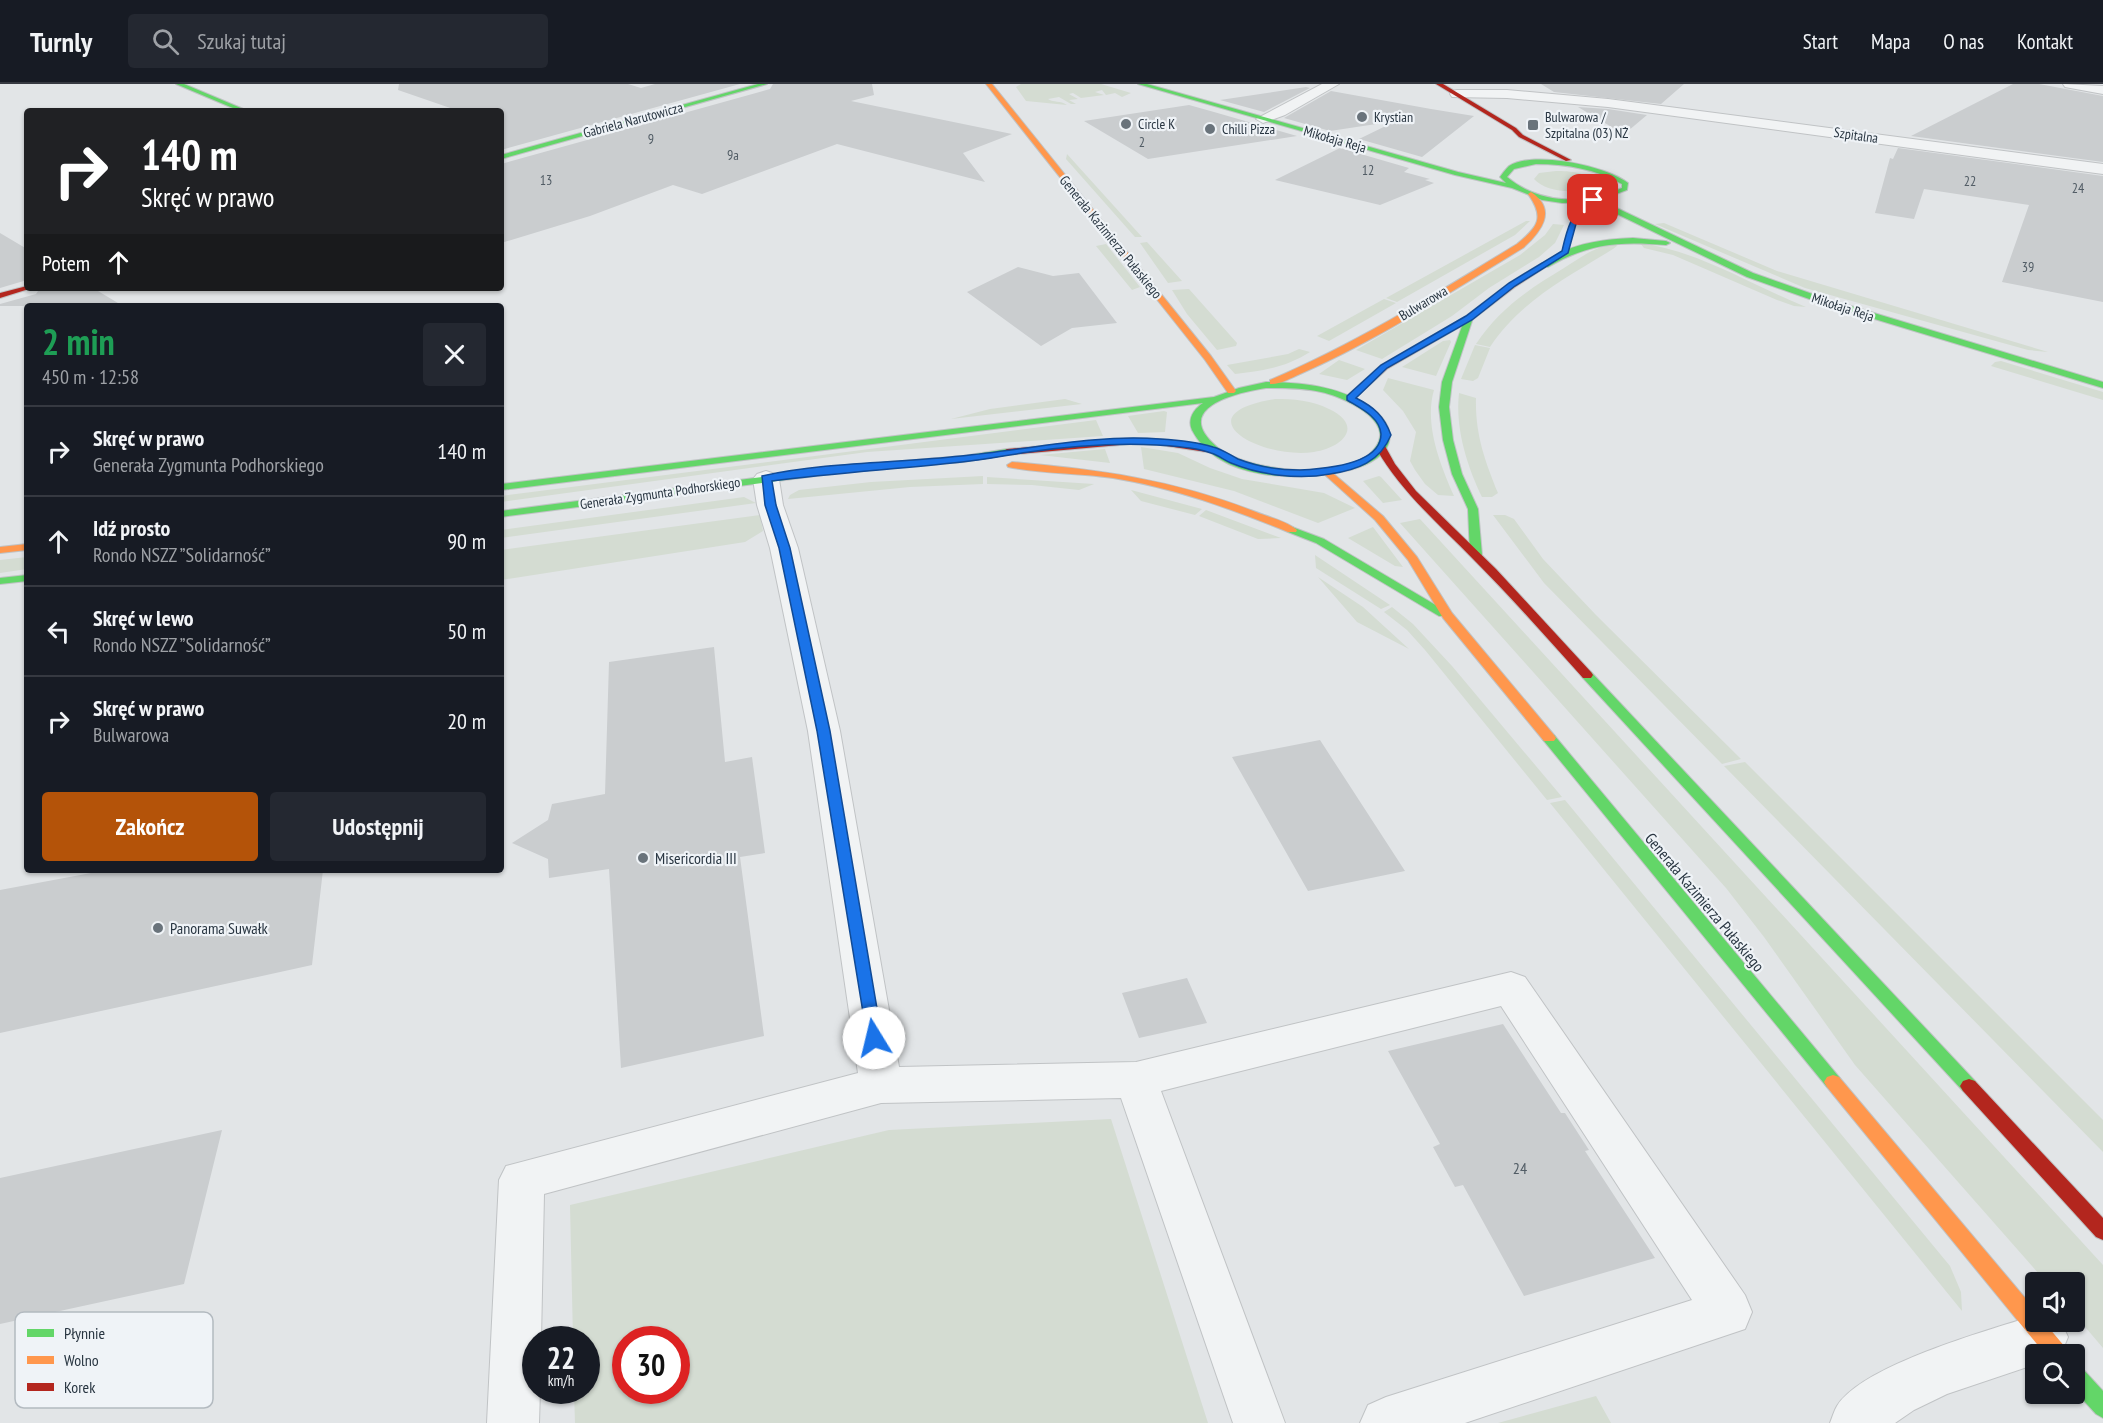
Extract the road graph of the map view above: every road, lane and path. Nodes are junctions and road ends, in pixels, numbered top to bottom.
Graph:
1 (764, 84) edge
2 (989, 84) edge
3 (1141, 84) edge
4 (1332, 84) edge
5 (1439, 84) edge
6 (2070, 84) edge
7 (188, 85) edge
8 (1628, 89) dead end
9 (2103, 90) edge
10 (1457, 94) junction
11 (1608, 103) junction
12 (238, 108) edge
13 (1263, 118) junction
14 (1521, 136) junction
15 (504, 156) edge
16 (1529, 163) junction
17 (1574, 164) junction
18 (1426, 165) junction
19 (2103, 169) edge
20 (1505, 172) junction
21 (1511, 186) junction
22 (1531, 194) junction
23 (1593, 200) junction
24 (1578, 214) dead end
25 (1570, 233) dead end
26 (1697, 251) junction
27 (1566, 252) junction
28 (24, 289) edge
29 (0, 296) edge
30 (1469, 318) junction
31 (1266, 385) junction
32 (2103, 385) edge
33 (1231, 390) junction
34 (1350, 398) junction
35 (1212, 399) junction
36 (1381, 448) junction
37 (1212, 450) junction
38 (963, 459) junction
39 (1328, 472) junction
40 (766, 479) junction
41 (504, 487) edge
42 (504, 514) edge
43 (24, 547) edge
44 (0, 550) edge
45 (1476, 555) junction
46 (24, 578) edge
47 (0, 582) edge
48 (1447, 615) junction
49 (1136, 1080) junction
50 (881, 1085) junction
51 (2103, 1232) edge
52 (2048, 1344) edge
53 (2025, 1351) edge
54 (2085, 1387) edge
55 (2103, 1407) edge
56 (513, 1423) edge
57 (1259, 1423) edge
58 (1386, 1423) edge
59 (1856, 1423) edge

1 - 15 main road, Gabriela Narutowicza
2 - 33 main road, Generała Kazimierza Pułaskiego
3 - 13 main road, Mikołaja Reja
4 - 13 street
5 - 10 main road
6 - 9 street
7 - 12 main road
8 - 11 street
10 - 11 street, Szpitalna
10 - 14 main road
11 - 19 street, Szpitalna
13 - 18 main road, Mikołaja Reja
14 - 16 main road
14 - 17 main road
16 - 17 main road
16 - 20 main road
17 - 23 main road
18 - 20 main road, Mikołaja Reja
18 - 21 main road, Mikołaja Reja
20 - 21 main road
21 - 22 main road, Mikołaja Reja
22 - 23 main road, Mikołaja Reja
22 - 31 main road, Bulwarowa
23 - 24 main road
23 - 26 main road, Mikołaja Reja
25 - 27 main road
26 - 27 main road
26 - 32 main road, Mikołaja Reja
27 - 30 main road
28 - 29 main road
30 - 34 main road
30 - 45 main road
31 - 33 main road
31 - 34 main road
33 - 35 main road
34 - 36 main road
35 - 37 main road
35 - 41 main road, Generała Zygmunta Podhorskiego
36 - 39 main road, Generała Zygmunta Podhorskiego
36 - 45 main road
37 - 38 main road, Generała Zygmunta Podhorskiego
37 - 39 main road, Generała Zygmunta Podhorskiego
38 - 40 main road, Generała Zygmunta Podhorskiego
38 - 48 main road
39 - 48 main road, Generała Kazimierza Pułaskiego
40 - 42 main road, Generała Zygmunta Podhorskiego
40 - 50 street
43 - 44 main road
45 - 51 main road
46 - 47 main road
48 - 52 main road, Generała Kazimierza Pułaskiego
49 - 50 street
49 - 57 street
49 - 58 street
50 - 56 street
53 - 59 street
54 - 55 main road

